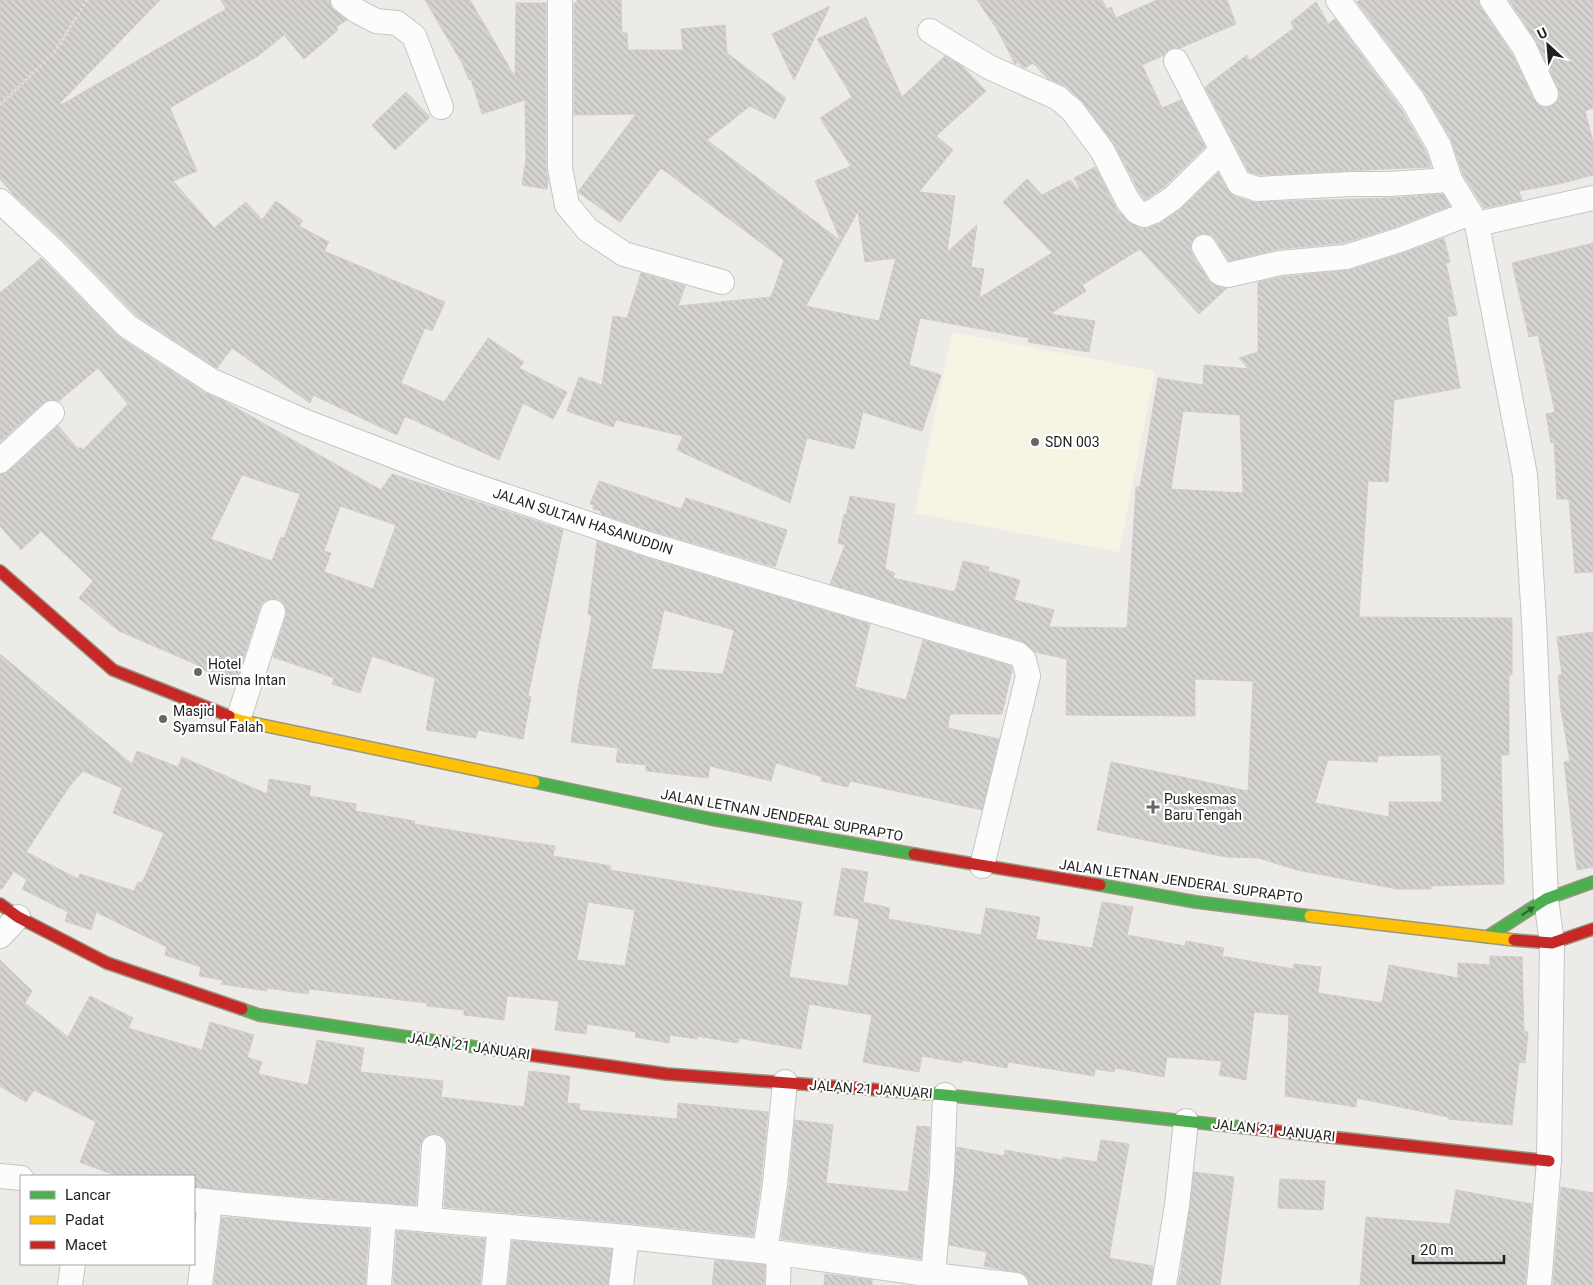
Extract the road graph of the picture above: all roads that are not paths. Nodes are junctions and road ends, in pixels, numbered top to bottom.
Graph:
1 (343, 0) edge
2 (560, 0) edge
3 (1338, 0) edge
4 (1492, 0) edge
5 (930, 31) dead end
6 (1176, 61) dead end
7 (1546, 94) dead end
8 (441, 107) dead end
9 (1221, 152) junction
10 (1450, 180) junction
11 (1593, 198) edge
12 (0, 202) edge
13 (1473, 218) junction
14 (1204, 247) dead end
15 (722, 282) dead end
16 (52, 413) dead end
17 (0, 461) edge
18 (0, 571) edge
19 (273, 612) dead end
20 (238, 720) junction
21 (982, 866) junction
22 (1593, 882) edge
23 (1546, 899) junction
24 (9, 911) edge
25 (1593, 930) edge
26 (0, 936) edge
27 (1487, 937) junction
28 (1552, 943) junction
29 (786, 1082) junction
30 (945, 1095) junction
31 (1186, 1121) junction
32 (434, 1147) dead end
33 (1549, 1161) junction
34 (0, 1176) edge
35 (20, 1178) edge
36 (202, 1201) edge
37 (384, 1216) junction
38 (428, 1220) junction
39 (500, 1226) junction
40 (627, 1237) junction
41 (772, 1252) junction
42 (72, 1265) edge
43 (933, 1275) junction
44 (70, 1285) edge
45 (200, 1285) edge
46 (378, 1285) edge
47 (494, 1285) edge
48 (621, 1285) edge
49 (778, 1285) edge
50 (1016, 1285) edge
51 (1164, 1285) edge
52 (1539, 1285) edge

1 - 8 street
2 - 15 street
3 - 10 street
4 - 7 street
5 - 9 street
6 - 9 street
9 - 10 street
10 - 13 street
11 - 13 street
12 - 21 street, JALAN SULTAN HASANUDDIN
13 - 14 street
13 - 23 street
16 - 17 street
18 - 20 main road, JALAN LETNAN JENDERAL SUPRAPTO
19 - 20 street
20 - 21 main road, JALAN LETNAN JENDERAL SUPRAPTO
21 - 27 main road, JALAN LETNAN JENDERAL SUPRAPTO
22 - 23 main road
27 -> 23 main road
23 - 28 street
24 - 26 street
24 - 29 main road, JALAN 21 JANUARI
25 - 28 main road
27 - 28 main road, JALAN LETNAN JENDERAL SUPRAPTO
28 - 33 street
29 - 30 main road, JALAN 21 JANUARI
29 - 41 street
30 - 31 main road, JALAN 21 JANUARI
30 - 43 street
31 - 33 main road, JALAN 21 JANUARI
31 - 51 street
32 - 38 street
33 - 52 street
34 - 35 street
36 - 37 street
36 - 45 street
37 - 38 street
37 - 46 street
38 - 39 street
39 - 40 street
39 - 47 street
40 - 41 street
40 - 48 street
41 - 43 street
41 - 49 street
42 - 44 street
43 - 50 street

